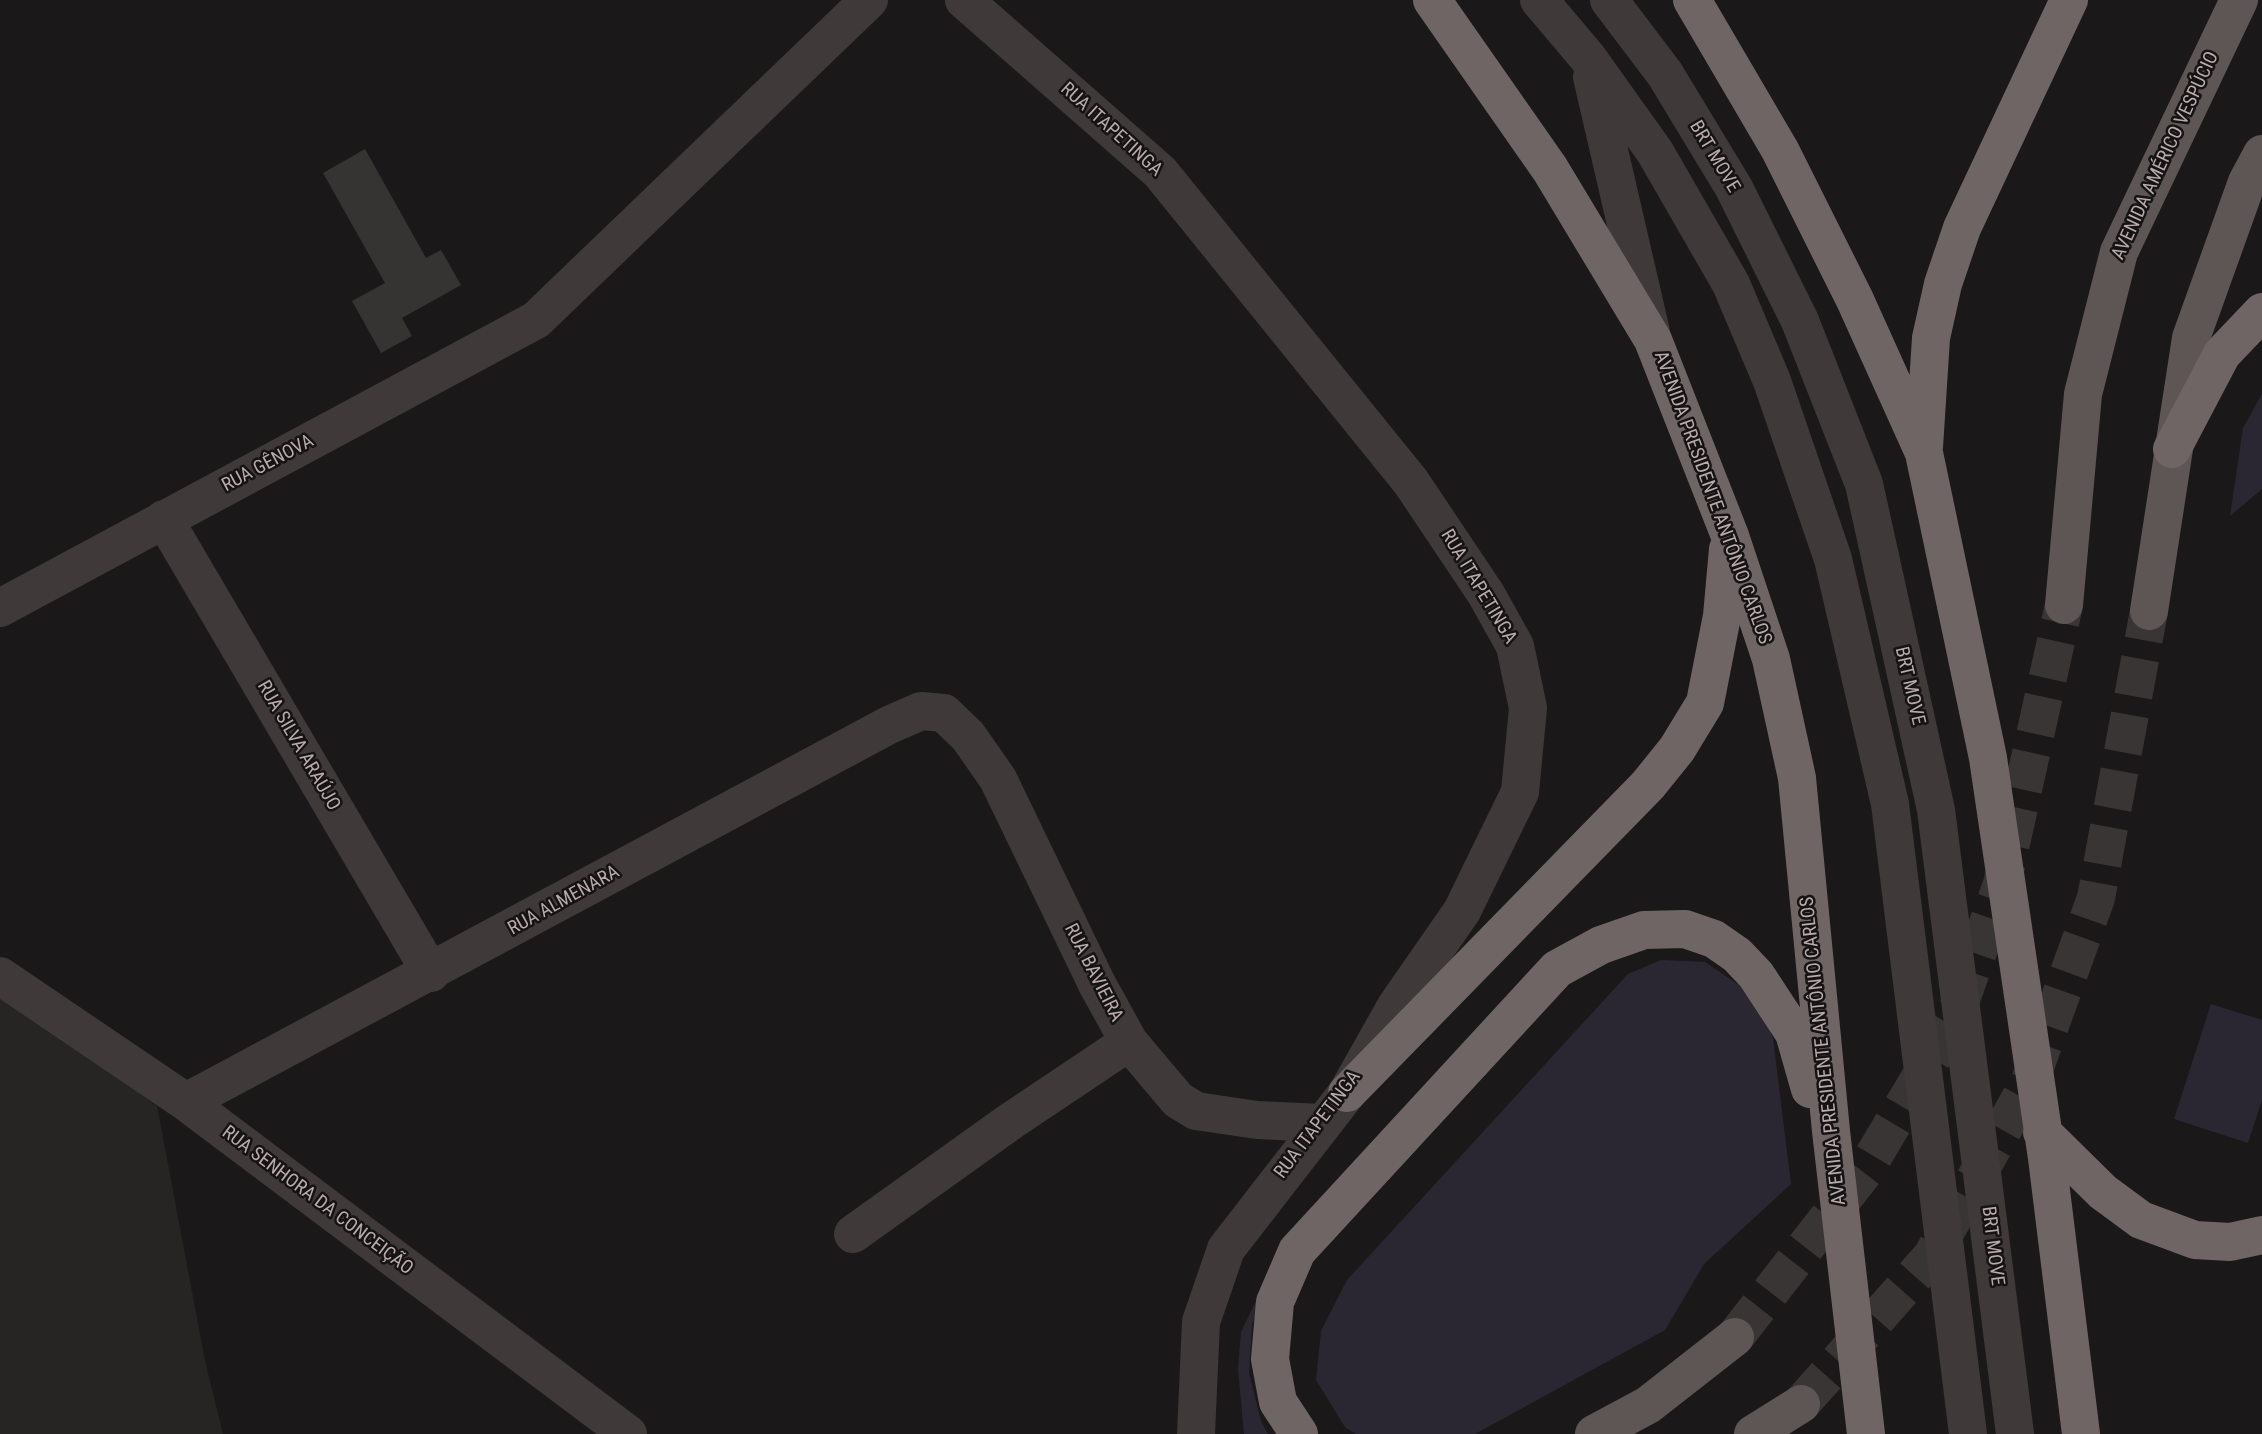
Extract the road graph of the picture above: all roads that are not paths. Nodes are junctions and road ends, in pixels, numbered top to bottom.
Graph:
1 (869, 0) edge
2 (964, 0) edge
3 (1432, 0) edge
4 (1539, 0) edge
5 (1609, 0) edge
6 (1692, 0) edge
7 (2069, 0) edge
8 (2239, 0) edge
9 (1588, 58) junction
10 (2262, 154) edge
11 (2262, 312) edge
12 (1653, 340) junction
13 (2172, 449) junction
14 (1924, 453) junction
15 (164, 519) junction
16 (1730, 536) junction
17 (2064, 605) tunnel mouth
18 (0, 608) edge
19 (2148, 611) tunnel mouth
20 (944, 713) joint
21 (431, 973) junction
22 (0, 976) edge
23 (1129, 1042) junction
24 (1348, 1093) junction
25 (186, 1102) junction
26 (1322, 1123) junction
27 (1831, 1131) junction
28 (2042, 1132) junction
29 (853, 1234) dead end
30 (2262, 1235) edge
31 (1735, 1337) tunnel mouth
32 (1801, 1404) tunnel mouth
33 (628, 1434) edge
34 (1196, 1434) edge
35 (1299, 1434) edge
36 (1594, 1434) edge
37 (1753, 1434) edge
38 (1866, 1434) edge
39 (1968, 1434) edge
40 (2015, 1434) edge
41 (2081, 1434) edge

1 - 15 street, RUA GÊNOVA
2 - 24 street, RUA ITAPETINGA
3 - 12 highway, AVENIDA PRESIDENTE ANTÔNIO CARLOS
4 - 9 street
5 - 40 street, BRT MOVE
6 - 14 highway
7 - 14 highway
8 - 17 main road, AVENIDA AMÉRICO VESPÚCIO
9 - 12 street
9 - 39 street
10 - 13 main road
11 - 13 highway
12 - 16 highway, AVENIDA PRESIDENTE ANTÔNIO CARLOS
13 - 19 main road
14 - 28 highway
15 - 18 street, RUA GÊNOVA
15 - 21 street, RUA SILVA ARAÚJO
16 - 24 highway
16 - 27 highway, AVENIDA PRESIDENTE ANTÔNIO CARLOS
20 - 21 street, RUA ALMENARA
20 - 23 street, RUA BAVIEIRA
21 - 25 street, RUA ALMENARA
22 - 25 street, RUA SENHORA DA CONCEIÇÃO
23 - 26 street, RUA BAVIEIRA
23 - 29 street
24 - 26 street, RUA ITAPETINGA
25 - 33 street, RUA SENHORA DA CONCEIÇÃO
26 - 34 street, RUA ITAPETINGA
27 - 35 highway
27 - 38 highway, AVENIDA PRESIDENTE ANTÔNIO CARLOS
28 - 30 highway
28 - 41 highway
31 - 36 main road
32 - 37 main road

